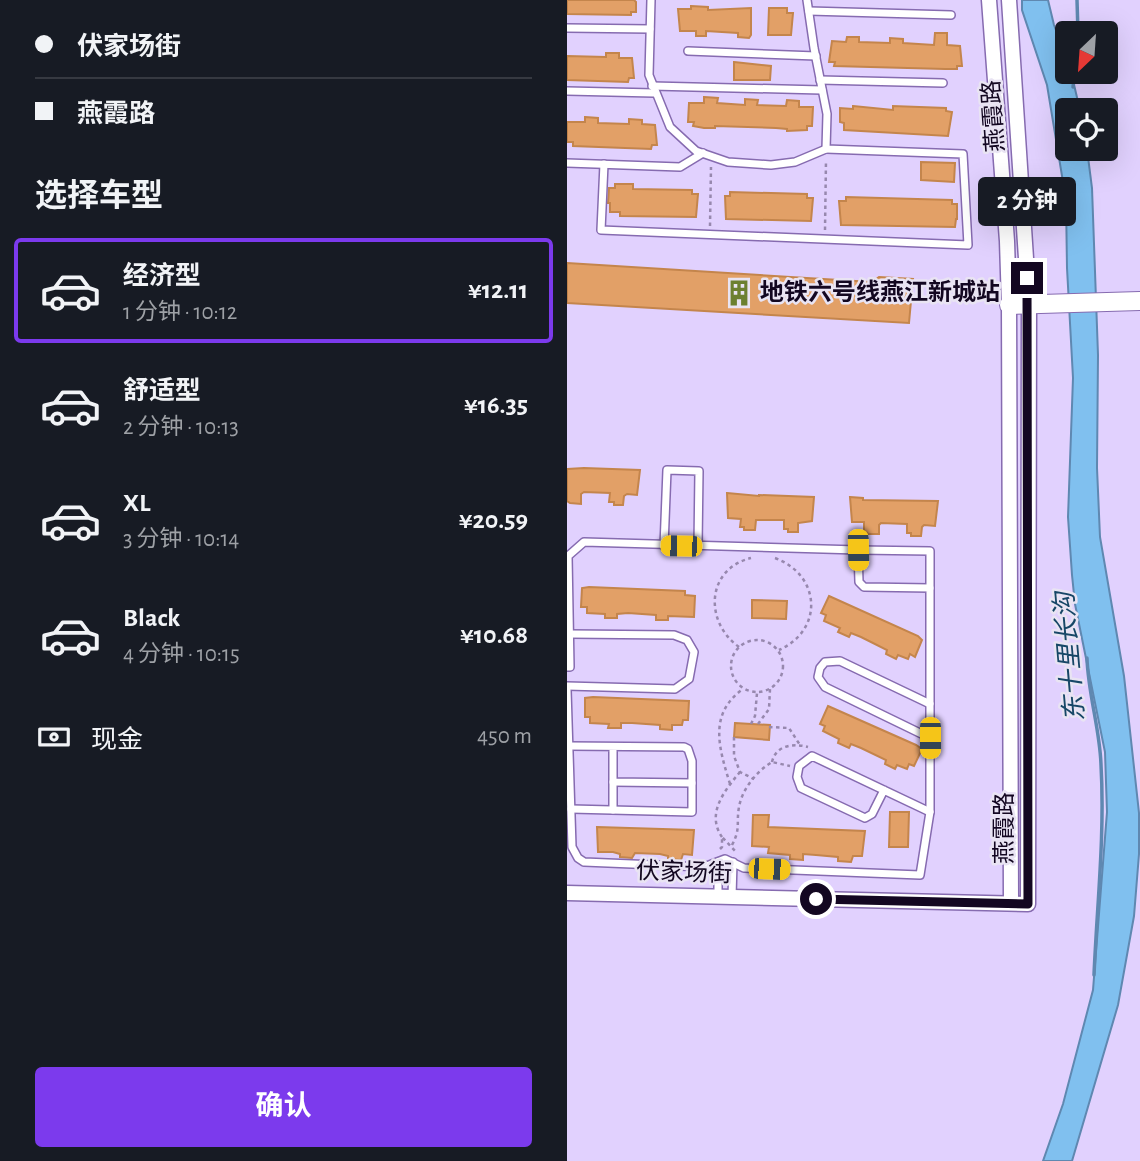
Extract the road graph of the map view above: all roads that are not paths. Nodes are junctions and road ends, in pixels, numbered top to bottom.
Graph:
1 (650, 0) edge
2 (807, 0) edge
3 (989, 0) edge
4 (1009, 0) edge
5 (809, 11) junction
6 (951, 15) dead end
7 (567, 28) edge
8 (650, 29) junction
9 (688, 51) dead end
10 (815, 56) junction
11 (820, 80) junction
12 (943, 83) dead end
13 (653, 89) junction
14 (822, 90) junction
15 (567, 91) edge
16 (826, 149) junction
17 (707, 155) junction
18 (567, 163) edge
19 (604, 164) junction
20 (1140, 301) edge
21 (1029, 304) junction
22 (1009, 305) junction
23 (664, 545) junction
24 (698, 546) junction
25 (858, 550) junction
26 (930, 588) junction
27 (570, 634) junction
28 (567, 667) edge
29 (567, 688) edge
30 (930, 704) junction
31 (930, 738) junction
32 (569, 747) edge
33 (613, 747) junction
34 (613, 782) junction
35 (692, 783) junction
36 (884, 790) junction
37 (571, 809) junction
38 (613, 810) junction
39 (930, 811) junction
40 (717, 862) junction
41 (733, 862) junction
42 (567, 892) edge
43 (725, 897) junction
44 (1011, 903) junction

1 - 8 lane
2 - 5 lane
3 - 22 street, 燕霞路
4 - 21 street, 燕霞路
5 - 6 lane
5 - 10 lane
7 - 8 lane
8 - 13 lane
9 - 10 lane
10 - 11 lane
11 - 12 lane
11 - 14 lane
13 - 14 lane
13 - 15 lane
13 - 17 lane
14 - 16 lane
16 - 17 lane
16 - 19 lane
17 - 19 lane
18 - 19 lane
20 - 21 street
21 - 22 street
21 - 44 street, 燕霞路
22 - 44 street, 燕霞路
23 - 24 lane
23 - 24 lane
23 - 27 lane
24 - 25 lane
25 - 26 lane
25 - 26 lane
26 - 30 lane
27 - 28 lane
27 - 29 lane
29 - 32 lane
30 - 31 lane
30 - 31 lane
31 - 39 lane
32 - 33 lane
32 - 37 lane
33 - 34 lane
33 - 35 lane
34 - 35 lane
34 - 38 lane
35 - 38 lane
36 - 36 lane
36 - 39 lane
37 - 38 lane
37 - 40 lane
39 - 41 lane
40 - 41 lane
40 - 43 lane
41 - 43 lane
42 - 43 street, 伏家场街
43 - 44 street, 伏家场街

